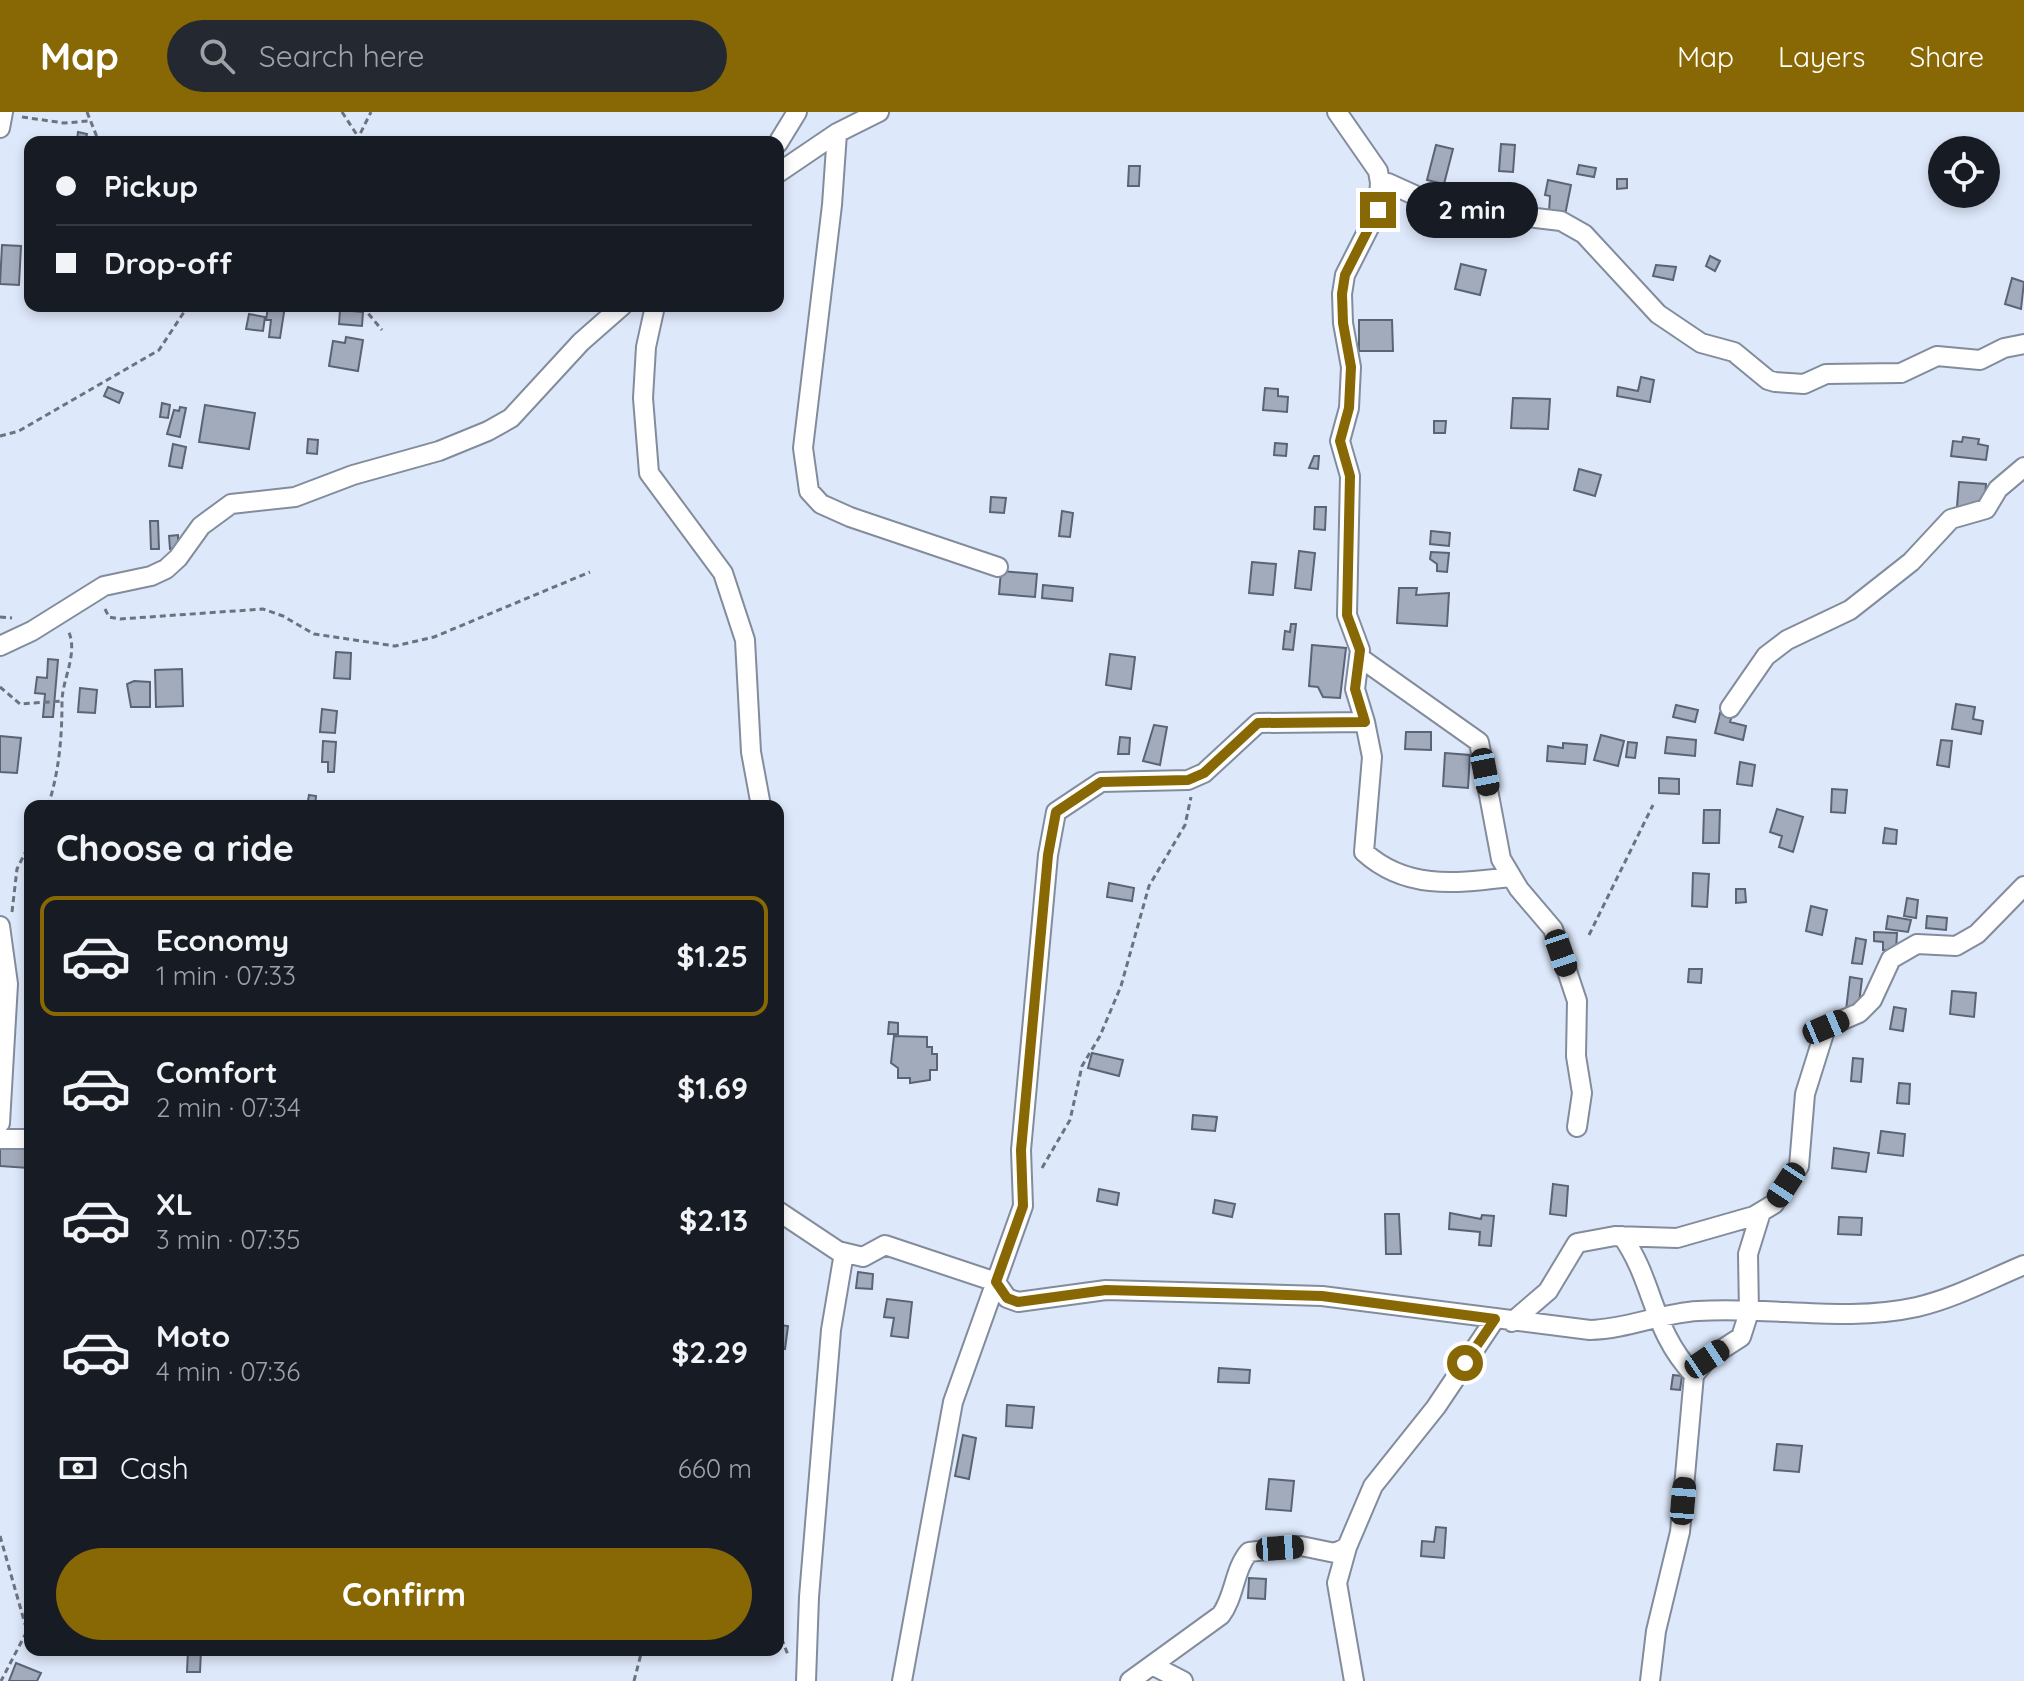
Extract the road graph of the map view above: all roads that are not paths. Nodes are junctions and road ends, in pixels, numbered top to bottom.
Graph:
1 (3, 112) edge
2 (797, 112) edge
3 (879, 112) edge
4 (1337, 112) edge
5 (0, 128) edge
6 (837, 133) junction
7 (782, 136) edge
8 (784, 169) edge
9 (1380, 183) junction
10 (615, 312) edge
11 (654, 312) edge
12 (2024, 344) edge
13 (2024, 467) edge
14 (998, 567) dead end
15 (0, 646) edge
16 (1359, 657) junction
17 (1730, 708) dead end
18 (1365, 722) junction
19 (760, 800) edge
20 (1511, 877) junction
21 (2024, 886) edge
22 (5, 923) edge
23 (0, 1123) edge
24 (1577, 1127) dead end
25 (0, 1139) edge
26 (24, 1139) edge
27 (1761, 1212) junction
28 (784, 1215) edge
29 (1622, 1236) junction
30 (844, 1253) junction
31 (2024, 1265) edge
32 (996, 1282) junction
33 (1749, 1312) junction
34 (1656, 1320) junction
35 (1503, 1321) junction
36 (1694, 1375) junction
37 (1347, 1547) junction
38 (1152, 1665) junction
39 (806, 1681) edge
40 (902, 1681) edge
41 (1130, 1681) edge
42 (1183, 1681) edge
43 (1354, 1681) edge
44 (1650, 1681) edge

1 - 5 street
2 - 7 street
3 - 6 street
4 - 9 street
6 - 8 street
6 - 14 street
9 - 12 street
9 - 16 street
10 - 15 street
11 - 19 street
13 - 17 street
16 - 18 street
16 - 20 street
18 - 20 street
18 - 32 street
20 - 24 street
21 - 27 street
22 - 23 street
25 - 26 street
27 - 29 street
27 - 33 street
28 - 30 street
29 - 34 street
29 - 35 street
30 - 32 street
30 - 39 street
31 - 33 street
32 - 35 street
32 - 40 street
33 - 34 street
33 - 36 street
34 - 35 street
34 - 36 street
35 - 37 street
36 - 44 street
37 - 38 street
37 - 43 street
38 - 41 street
38 - 42 street

